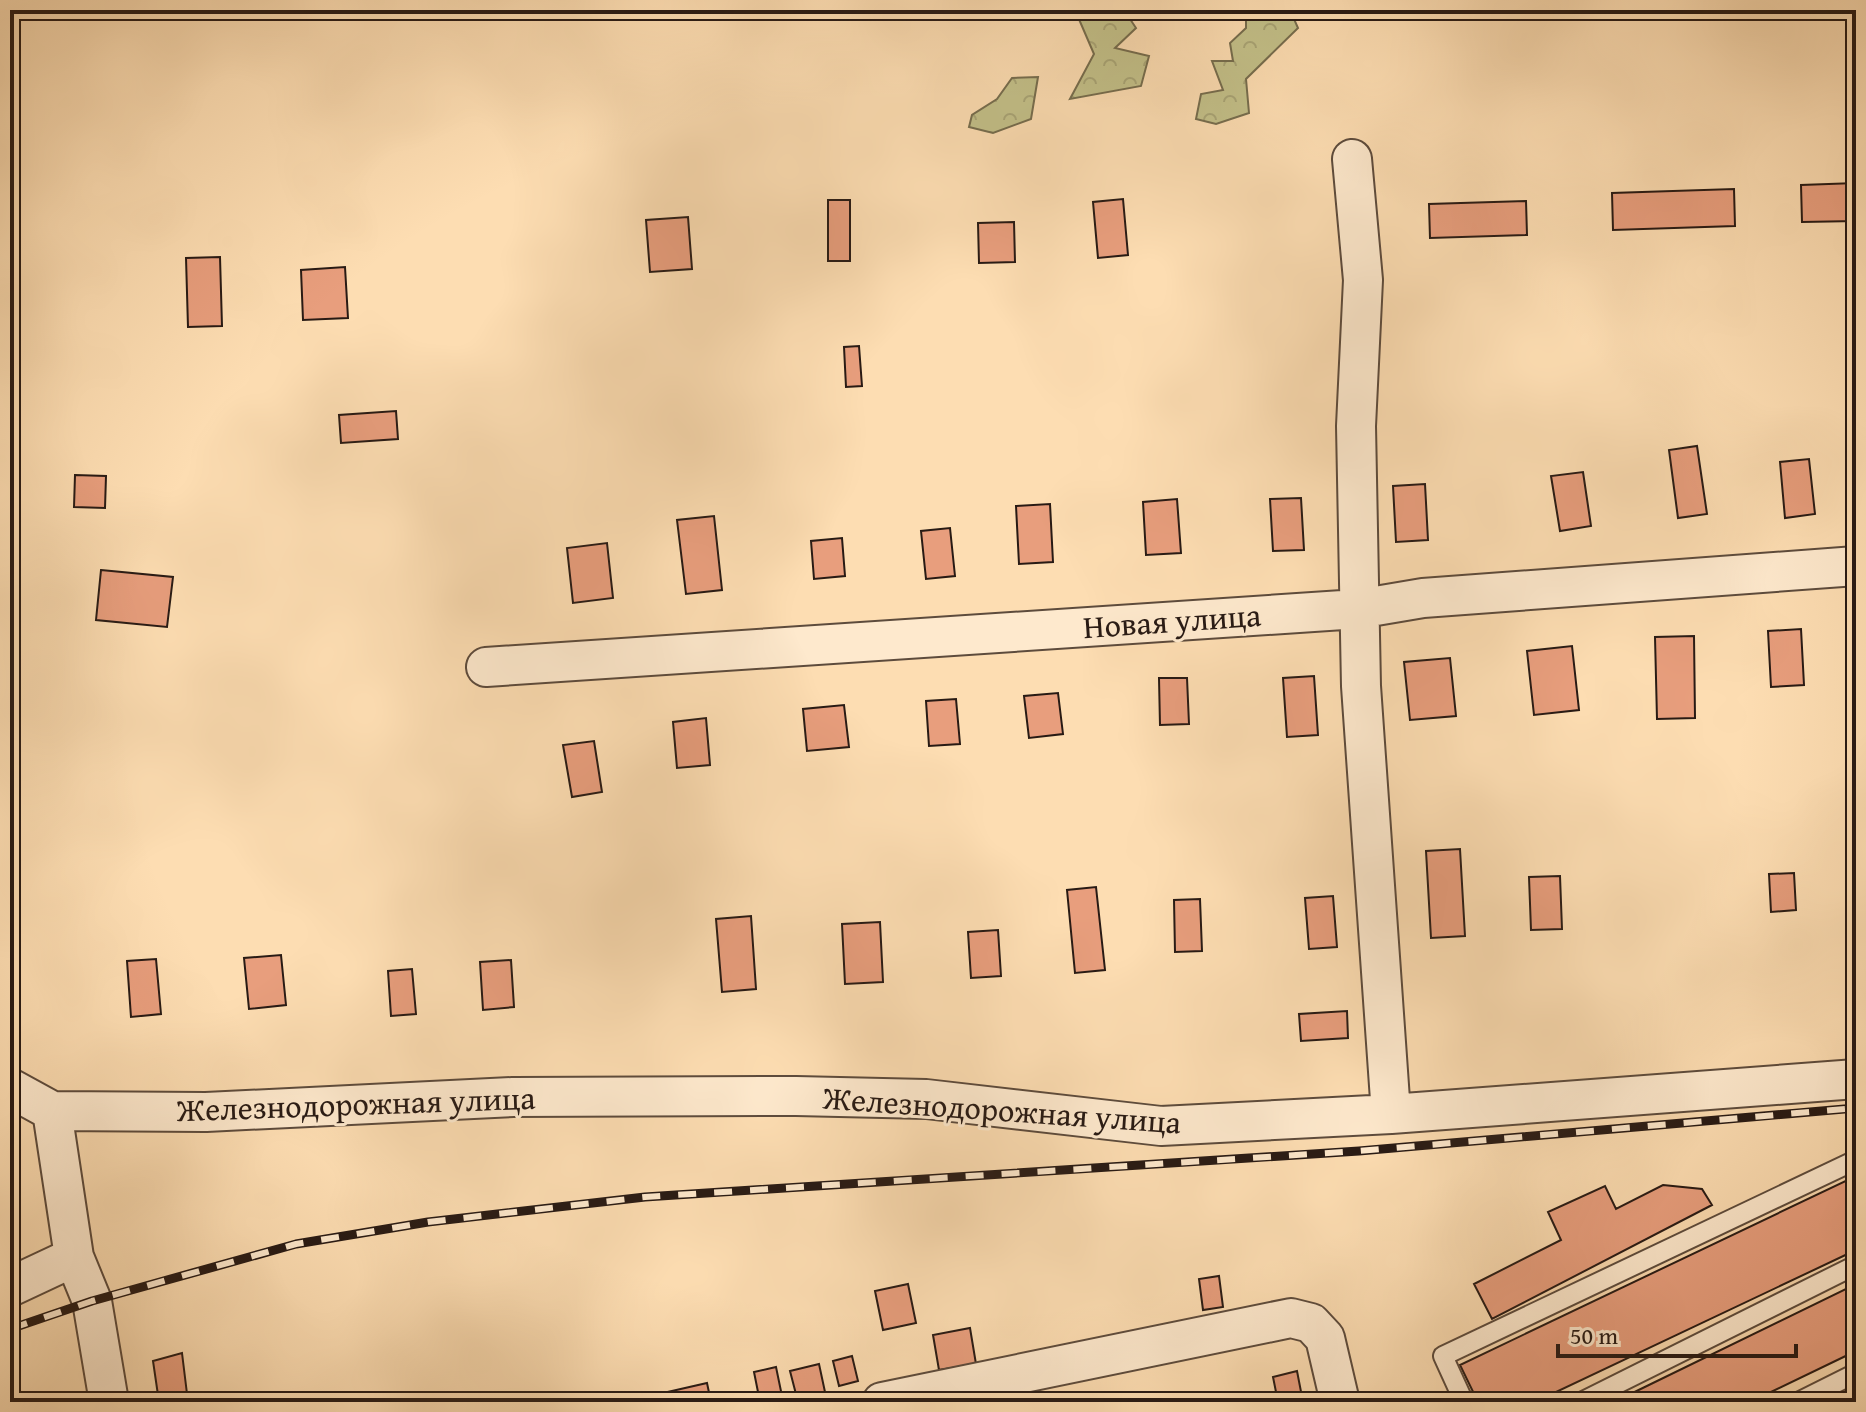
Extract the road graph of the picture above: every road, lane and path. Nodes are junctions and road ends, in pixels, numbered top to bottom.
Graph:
1 (1352, 159) dead end
2 (1856, 566) edge
3 (1358, 609) junction
4 (486, 667) dead end
5 (1856, 1079) edge
6 (10, 1088) edge
7 (52, 1111) junction
8 (1391, 1114) junction
9 (1856, 1160) edge
10 (74, 1257) junction
11 (1856, 1265) edge
12 (10, 1287) edge
13 (1856, 1373) edge
14 (109, 1402) edge
15 (882, 1402) edge
16 (1340, 1402) edge
17 (1464, 1402) edge
18 (1581, 1402) edge
19 (1798, 1402) edge

1 - 3 street
2 - 3 street, Новая улица
3 - 4 street, Новая улица
3 - 8 street
5 - 8 street, Железнодорожная улица
6 - 7 street
7 - 8 street, Железнодорожная улица
7 - 10 street
9 - 17 lane
10 - 12 street
10 - 14 street
11 - 18 lane
13 - 19 lane
15 - 16 street

